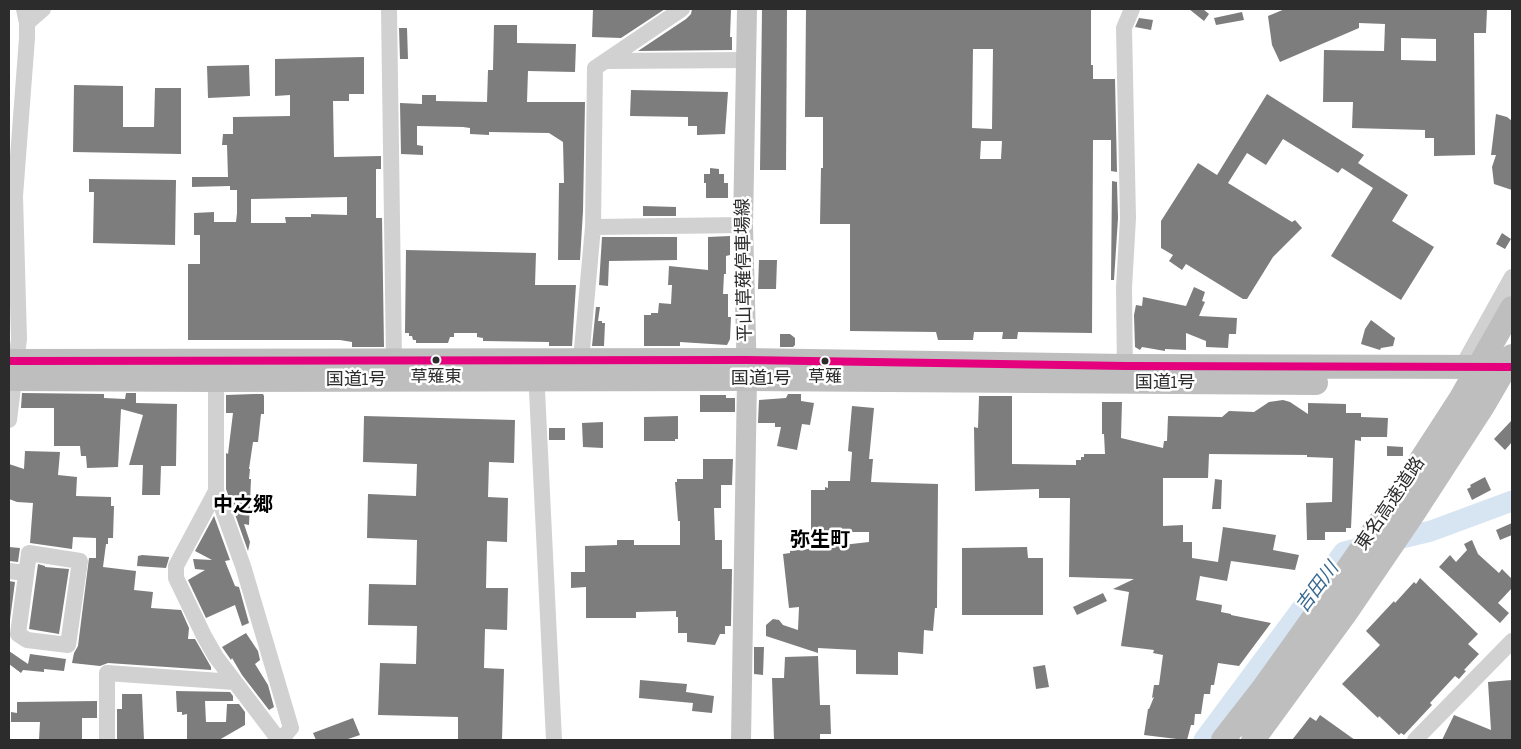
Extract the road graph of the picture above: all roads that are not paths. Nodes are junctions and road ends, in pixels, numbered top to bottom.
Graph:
1 (43, 9) edge
2 (388, 9) edge
3 (682, 9) edge
4 (747, 9) edge
5 (1132, 9) edge
6 (25, 16) edge
7 (747, 60) junction
8 (606, 61) junction
9 (743, 225) junction
10 (593, 227) junction
11 (1512, 277) edge
12 (1512, 308) edge
13 (1512, 356) edge
14 (394, 360) junction
15 (581, 360) junction
16 (1462, 367) junction
17 (1512, 367) edge
18 (746, 369) junction
19 (12, 370) edge
20 (536, 370) junction
21 (1125, 374) junction
22 (216, 380) junction
23 (1512, 384) edge
24 (9, 420) edge
25 (216, 492) junction
26 (9, 571) edge
27 (26, 573) junction
28 (1512, 641) edge
29 (234, 682) junction
30 (107, 740) edge
31 (280, 740) edge
32 (554, 740) edge
33 (741, 740) edge
34 (1223, 740) edge
35 (1252, 740) edge
36 (1415, 740) edge

1 - 6 street
2 - 14 street
3 - 8 street
4 - 7 main road, 平山草薙停車場線
5 - 21 street
6 - 19 street
7 - 8 street
7 - 9 main road, 平山草薙停車場線
8 - 10 street
9 - 10 street
9 - 18 main road, 平山草薙停車場線
10 - 15 street
11 - 16 street
12 - 34 highway, 東名高速道路, bridge
13 - 35 highway, 東名高速道路, bridge
14 - 19 highway, 国道1号
14 - 20 highway, 国道1号
15 - 18 highway, 国道1号
15 - 20 highway, 国道1号
16 - 17 highway, 国道1号
16 - 21 highway, 国道1号
18 - 20 highway, 国道1号
18 - 21 highway, 国道1号
18 - 33 main road, 平山草薙停車場線
19 - 22 highway, 国道1号
19 - 24 street
20 - 22 highway, 国道1号
20 - 32 street
21 - 23 highway, 国道1号
22 - 25 street
25 - 29 street
25 - 31 street
26 - 27 street
27 - 27 street
28 - 36 street
29 - 30 street
29 - 31 street

